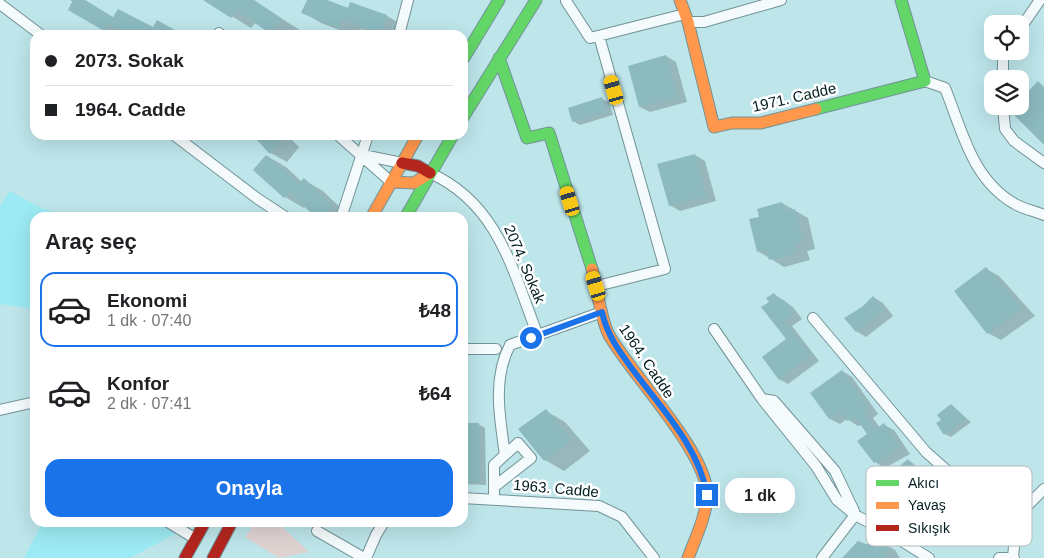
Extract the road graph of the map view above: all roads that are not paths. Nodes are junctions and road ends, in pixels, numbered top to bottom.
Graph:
1 (408, 0) edge
2 (499, 0) edge
3 (536, 0) edge
4 (680, 0) edge
5 (781, 0) edge
6 (901, 0) edge
7 (1040, 0) edge
8 (566, 2) dead end
9 (1044, 3) edge
10 (0, 4) edge
11 (1029, 16) edge
12 (686, 18) junction
13 (34, 30) edge
14 (401, 30) edge
15 (598, 36) junction
16 (468, 51) edge
17 (499, 58) junction
18 (926, 81) junction
19 (468, 109) edge
20 (1004, 115) edge
21 (181, 140) edge
22 (344, 140) edge
23 (366, 140) edge
24 (415, 140) edge
25 (450, 140) edge
26 (362, 155) junction
27 (402, 163) junction
28 (1044, 163) edge
29 (430, 173) junction
30 (391, 182) junction
31 (279, 212) edge
32 (343, 212) edge
33 (375, 212) edge
34 (408, 212) edge
35 (1044, 215) edge
36 (596, 286) junction
37 (602, 312) junction
38 (813, 318) dead end
39 (714, 329) dead end
40 (538, 336) junction
41 (468, 349) edge
42 (496, 349) dead end
43 (30, 403) edge
44 (0, 410) edge
45 (505, 455) junction
46 (942, 466) edge
47 (494, 487) junction
48 (1044, 488) edge
49 (468, 498) edge
50 (494, 498) junction
51 (1032, 501) edge
52 (855, 515) junction
53 (866, 521) edge
54 (176, 527) edge
55 (202, 527) edge
56 (229, 527) edge
57 (381, 527) edge
58 (316, 532) dead end
59 (196, 539) junction
60 (910, 546) edge
61 (185, 558) edge
62 (213, 558) edge
63 (365, 558) edge
64 (654, 558) edge
65 (688, 558) edge
66 (822, 558) edge
67 (929, 558) edge
68 (999, 558) edge
69 (1013, 558) edge

1 - 14 street
2 - 16 street
3 - 17 street
4 - 12 street, 1971. Cadde
5 - 12 street
6 - 18 street
7 - 9 street
7 - 11 street
8 - 15 street
10 - 13 street
12 - 15 street
12 - 18 street, 1971. Cadde
15 - 36 street
17 - 19 street
17 - 36 street, 1964. Cadde
18 - 35 street
20 - 28 street
21 - 31 street
22 - 26 street
23 - 26 street
24 - 27 street
25 - 29 street
26 - 27 street
26 - 30 street
26 - 32 street
27 - 29 street
27 - 30 street
29 - 30 street
29 - 34 street
29 - 40 street, 2074. Sokak
30 - 33 street
36 - 37 street, 1964. Cadde
37 - 40 street
37 - 65 street, 1964. Cadde
38 - 46 street
39 - 52 street
40 - 45 street
41 - 42 street
43 - 44 street
45 - 47 street
45 - 47 street
47 - 50 street
48 - 51 street
49 - 50 street, 1963. Cadde
50 - 64 street, 1963. Cadde
52 - 53 street
52 - 66 street
54 - 59 street
55 - 59 street
56 - 62 street
57 - 63 street
58 - 63 street
59 - 61 street
60 - 67 street
68 - 69 street

